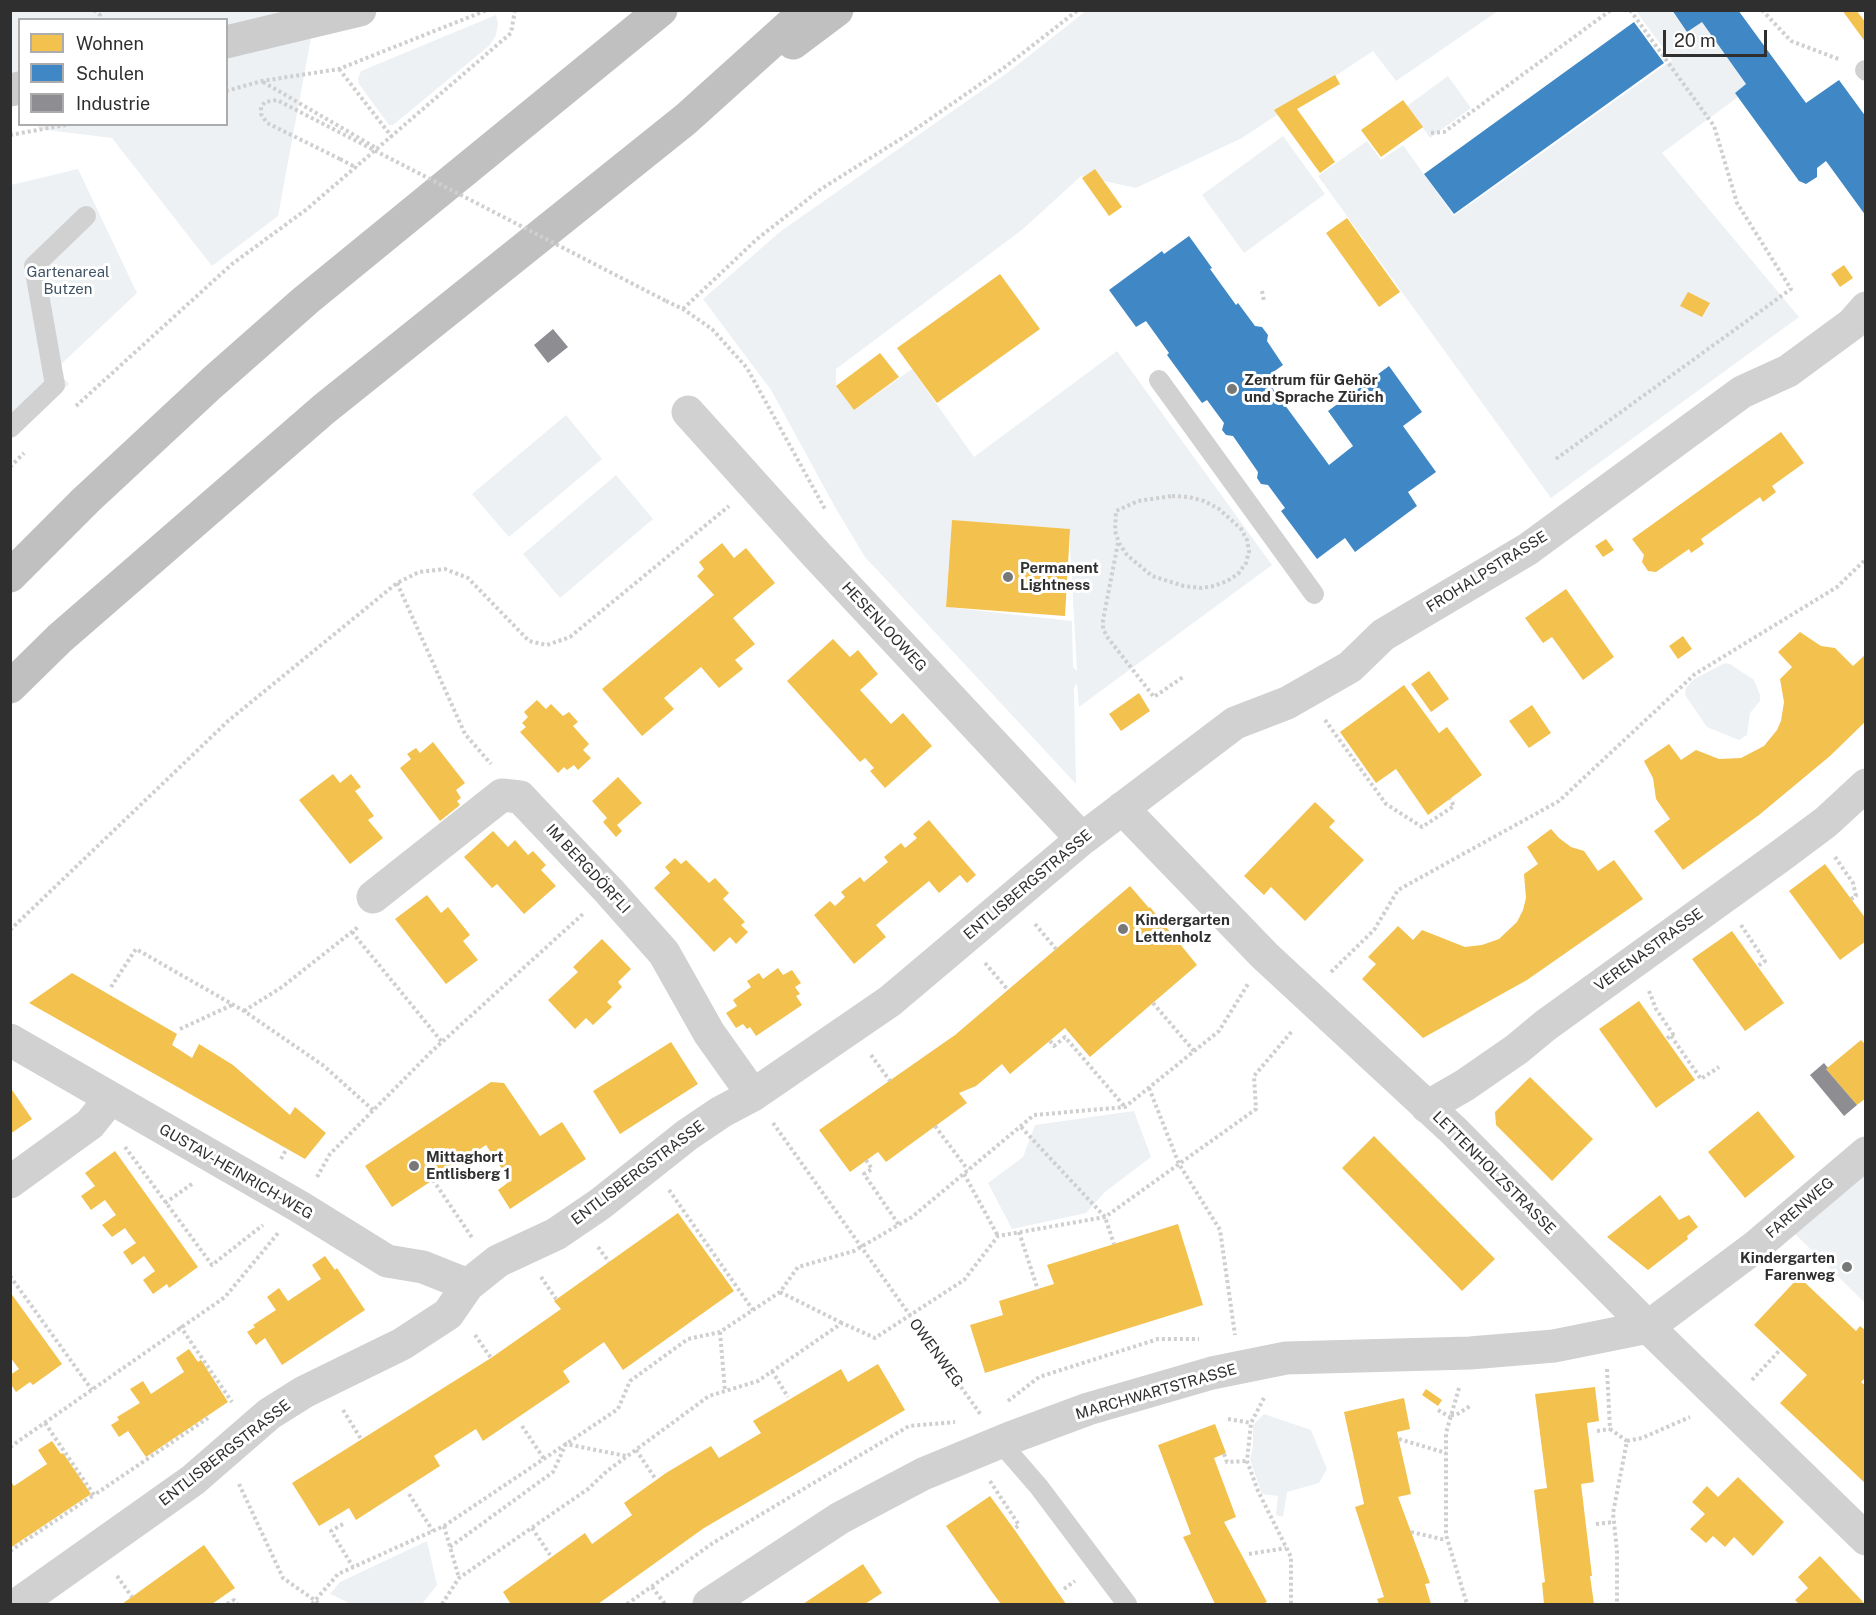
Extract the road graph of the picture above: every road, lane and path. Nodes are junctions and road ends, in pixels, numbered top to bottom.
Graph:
1 (360, 10) edge
2 (487, 10) edge
3 (515, 10) edge
4 (661, 10) edge
5 (807, 10) edge
6 (837, 10) edge
7 (1078, 10) edge
8 (1611, 10) edge
9 (1630, 10) edge
10 (1762, 10) edge
11 (228, 42) edge
12 (339, 69) junction
13 (1865, 70) edge
14 (262, 81) junction
15 (228, 90) edge
16 (686, 119) junction
17 (60, 126) edge
18 (1431, 133) dead end
19 (10, 135) edge
20 (392, 137) junction
21 (379, 149) junction
22 (357, 168) junction
23 (86, 216) dead end
24 (1262, 291) dead end
25 (1264, 301) dead end
26 (1866, 308) edge
27 (683, 309) junction
28 (1159, 380) dead end
29 (69, 412) dead end
30 (688, 412) dead end
31 (10, 428) edge
32 (27, 451) dead end
33 (1556, 459) dead end
34 (10, 466) edge
35 (734, 502) dead end
36 (827, 514) dead end
37 (1119, 543) junction
38 (1866, 559) edge
39 (10, 576) edge
40 (397, 583) junction
41 (1314, 594) dead end
42 (1183, 677) dead end
43 (10, 687) edge
44 (1321, 713) dead end
45 (1866, 786) edge
46 (520, 797) junction
47 (1450, 799) dead end
48 (1102, 824) junction
49 (1829, 848) dead end
50 (609, 891) junction
51 (373, 897) joint
52 (1851, 899) dead end
53 (1739, 922) dead end
54 (10, 930) edge
55 (352, 933) junction
56 (1265, 956) junction
57 (1758, 966) dead end
58 (111, 987) dead end
59 (1651, 995) dead end
60 (1311, 999) junction
61 (1153, 1003) dead end
62 (232, 1005) junction
63 (244, 1011) junction
64 (180, 1029) dead end
65 (10, 1041) edge
66 (1050, 1041) dead end
67 (442, 1042) junction
68 (1194, 1052) junction
69 (1719, 1067) dead end
70 (1149, 1088) junction
71 (753, 1095) junction
72 (105, 1106) junction
73 (1125, 1107) junction
74 (1427, 1107) junction
75 (374, 1110) junction
76 (935, 1126) dead end
77 (1020, 1127) junction
78 (1866, 1153) edge
79 (866, 1160) dead end
80 (651, 1163) junction
81 (1179, 1164) junction
82 (968, 1170) junction
83 (964, 1174) junction
84 (433, 1180) dead end
85 (10, 1182) edge
86 (293, 1203) junction
87 (1105, 1217) junction
88 (899, 1225) junction
89 (466, 1229) dead end
90 (1019, 1232) junction
91 (998, 1236) junction
92 (1114, 1244) dead end
93 (861, 1247) junction
94 (10, 1276) edge
95 (468, 1285) junction
96 (1038, 1290) dead end
97 (780, 1292) junction
98 (753, 1310) junction
99 (910, 1316) junction
100 (842, 1323) junction
101 (180, 1326) junction
102 (1648, 1327) junction
103 (720, 1332) junction
104 (1202, 1339) dead end
105 (1780, 1350) dead end
106 (1470, 1353) junction
107 (1286, 1358) junction
108 (1606, 1360) dead end
109 (1239, 1369) junction
110 (772, 1371) junction
111 (1757, 1388) dead end
112 (92, 1390) junction
113 (725, 1391) junction
114 (241, 1396) dead end
115 (788, 1397) dead end
116 (1002, 1405) dead end
117 (1470, 1406) dead end
118 (1438, 1410) dead end
119 (214, 1415) dead end
120 (1451, 1416) junction
121 (1692, 1416) dead end
122 (1228, 1419) dead end
123 (973, 1420) dead end
124 (963, 1421) dead end
125 (45, 1423) junction
126 (1251, 1423) junction
127 (522, 1425) dead end
128 (1610, 1430) junction
129 (992, 1431) junction
130 (1597, 1431) dead end
131 (1399, 1439) dead end
132 (1627, 1441) junction
133 (566, 1444) junction
134 (10, 1447) edge
135 (636, 1450) junction
136 (1446, 1453) junction
137 (1224, 1454) dead end
138 (627, 1456) junction
139 (544, 1459) junction
140 (1247, 1461) junction
141 (655, 1478) dead end
142 (989, 1480) dead end
143 (238, 1481) dead end
144 (409, 1494) dead end
145 (94, 1495) junction
146 (1614, 1522) junction
147 (343, 1524) dead end
148 (1596, 1524) dead end
149 (444, 1526) junction
150 (532, 1528) junction
151 (1014, 1529) dead end
152 (433, 1531) junction
153 (1411, 1532) dead end
154 (1866, 1539) edge
155 (1447, 1540) junction
156 (450, 1547) junction
157 (1286, 1548) junction
158 (10, 1551) edge
159 (1249, 1554) dead end
160 (550, 1555) dead end
161 (353, 1567) junction
162 (1081, 1576) dead end
163 (459, 1578) junction
164 (652, 1587) junction
165 (1064, 1589) dead end
166 (313, 1603) edge
167 (18, 1605) edge
168 (227, 1605) edge
169 (237, 1605) edge
170 (320, 1605) edge
171 (442, 1605) edge
172 (627, 1605) edge
173 (665, 1605) edge
174 (709, 1605) edge
175 (1127, 1605) edge
176 (1291, 1605) edge
177 (1467, 1605) edge
178 (1617, 1605) edge

1 - 11 main road
2 - 12 path
3 - 20 path
4 - 39 highway
5 - 16 highway
6 - 16 highway
7 - 27 path
8 - 18 path
9 - 33 path
10 - 13 path
12 - 14 path
12 - 20 path
14 - 15 path
14 - 21 path
16 - 43 highway
17 - 19 path
20 - 21 path
21 - 22 path
22 - 27 path, bridge
22 - 29 path
23 - 31 lane
24 - 25 path
26 - 48 street, FROHALPSTRASSE
27 - 36 path
28 - 41 lane
30 - 48 street, HESENLOOWEG
32 - 34 path
35 - 40 path
37 - 37 path
37 - 42 path
38 - 60 path
40 - 46 path
40 - 54 path
44 - 47 path
45 - 74 street, VERENASTRASSE
46 - 50 street, IM BERGDÖRFLI
46 - 51 street
48 - 56 street, LETTENHOLZSTRASSE
48 - 71 street, ENTLISBERGSTRASSE
49 - 52 path
50 - 67 path
50 - 71 street, IM BERGDÖRFLI
51 - 55 path
53 - 57 path
55 - 63 path
55 - 67 path
56 - 60 street, LETTENHOLZSTRASSE
56 - 68 path
58 - 62 path
59 - 69 path
60 - 74 street, LETTENHOLZSTRASSE
60 - 81 path
61 - 68 path
62 - 63 path
62 - 64 path
63 - 75 path
65 - 72 street, GUSTAV-HEINRICH-WEG
66 - 73 path
67 - 75 path
68 - 70 path
70 - 73 path
70 - 81 path
71 - 80 street, ENTLISBERGSTRASSE
71 - 93 path, OWENWEG
72 - 85 street
72 - 86 street, GUSTAV-HEINRICH-WEG
72 - 86 path
73 - 77 path
74 - 102 street, LETTENHOLZSTRASSE
75 - 86 path
76 - 82 path
77 - 82 path
77 - 87 path
78 - 102 street, FARENWEG
79 - 88 path
80 - 95 street, ENTLISBERGSTRASSE
80 - 98 path
81 - 87 path
81 - 109 path
82 - 83 path
83 - 88 path
83 - 91 path
84 - 89 path
86 - 95 street, GUSTAV-HEINRICH-WEG
86 - 101 path
87 - 90 path
87 - 92 path
88 - 93 path
90 - 91 path
90 - 96 path
91 - 99 path
93 - 97 path
93 - 99 path, OWENWEG
94 - 112 path
95 - 167 street, ENTLISBERGSTRASSE
97 - 98 path
97 - 100 path
98 - 103 path
99 - 100 path
99 - 129 path, OWENWEG
100 - 110 path
101 - 112 path
101 - 114 path
102 - 106 street, MARCHWARTSTRASSE
102 - 154 street, LETTENHOLZSTRASSE
103 - 113 path
103 - 133 path
104 - 116 path
105 - 111 path
106 - 107 street, MARCHWARTSTRASSE
106 - 120 path
107 - 109 street, MARCHWARTSTRASSE
107 - 126 path
108 - 128 path
109 - 129 street, MARCHWARTSTRASSE
110 - 113 path
110 - 115 path
112 - 125 path
113 - 135 path
117 - 120 path
118 - 120 path
119 - 145 path
120 - 136 path
121 - 132 path
122 - 126 path
123 - 129 path
124 - 164 path
125 - 134 path
125 - 145 path
126 - 140 path
127 - 139 path
128 - 130 path
128 - 132 path
129 - 174 street, MARCHWARTSTRASSE
129 - 175 lane
131 - 136 path
132 - 146 path
133 - 138 path
133 - 139 path
133 - 156 path
135 - 138 path
135 - 141 path
136 - 155 path
137 - 140 path
138 - 150 path
139 - 149 path
140 - 157 path
142 - 151 path
143 - 166 path
144 - 152 path
145 - 158 path
146 - 148 path
146 - 178 path
147 - 161 path
149 - 152 path
149 - 156 path
150 - 160 path
150 - 163 path
152 - 161 path
153 - 155 path
155 - 177 path
156 - 163 path
157 - 159 path
157 - 176 path
161 - 166 path
162 - 165 path
163 - 171 path
164 - 172 path
164 - 173 path
166 - 170 path
168 - 169 path

